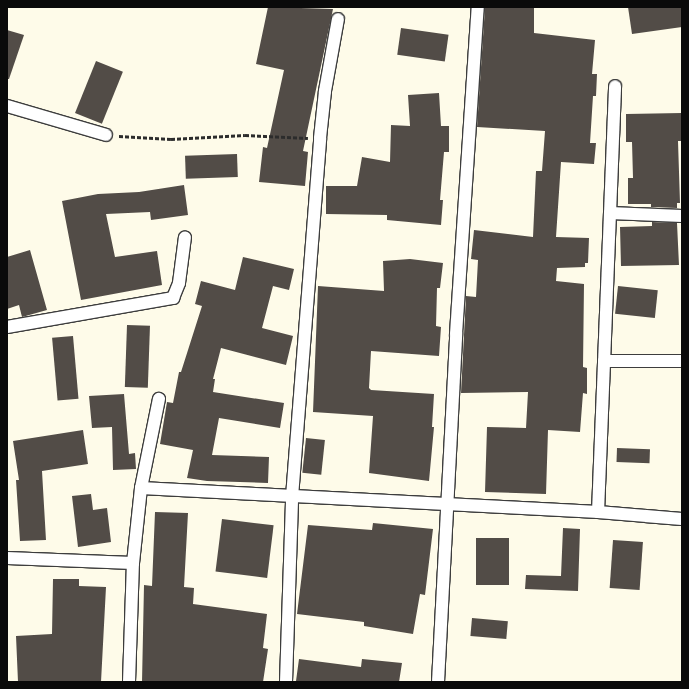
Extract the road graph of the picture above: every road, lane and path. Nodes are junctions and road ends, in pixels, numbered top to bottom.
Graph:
1 (478, 7) edge
2 (338, 19) dead end
3 (615, 86) dead end
4 (7, 106) edge
5 (106, 134) joint
6 (320, 138) junction
7 (610, 213) junction
8 (682, 216) edge
9 (185, 237) dead end
10 (7, 328) edge
11 (682, 361) edge
12 (604, 362) junction
13 (158, 399) dead end
14 (141, 488) junction
15 (292, 497) junction
16 (448, 505) junction
17 (598, 512) junction
18 (682, 519) edge
19 (7, 558) edge
20 (133, 563) junction
21 (129, 682) edge
22 (286, 682) edge
23 (438, 682) edge

1 - 16 street
2 - 6 street
3 - 7 street
4 - 5 street
5 - 6 path
6 - 15 street
7 - 8 street
7 - 12 street
9 - 10 street
11 - 12 street
12 - 17 street
13 - 14 street
14 - 15 street
14 - 20 street
15 - 16 street
15 - 22 street
16 - 17 street
16 - 23 street
17 - 18 street
19 - 20 street
20 - 21 street

